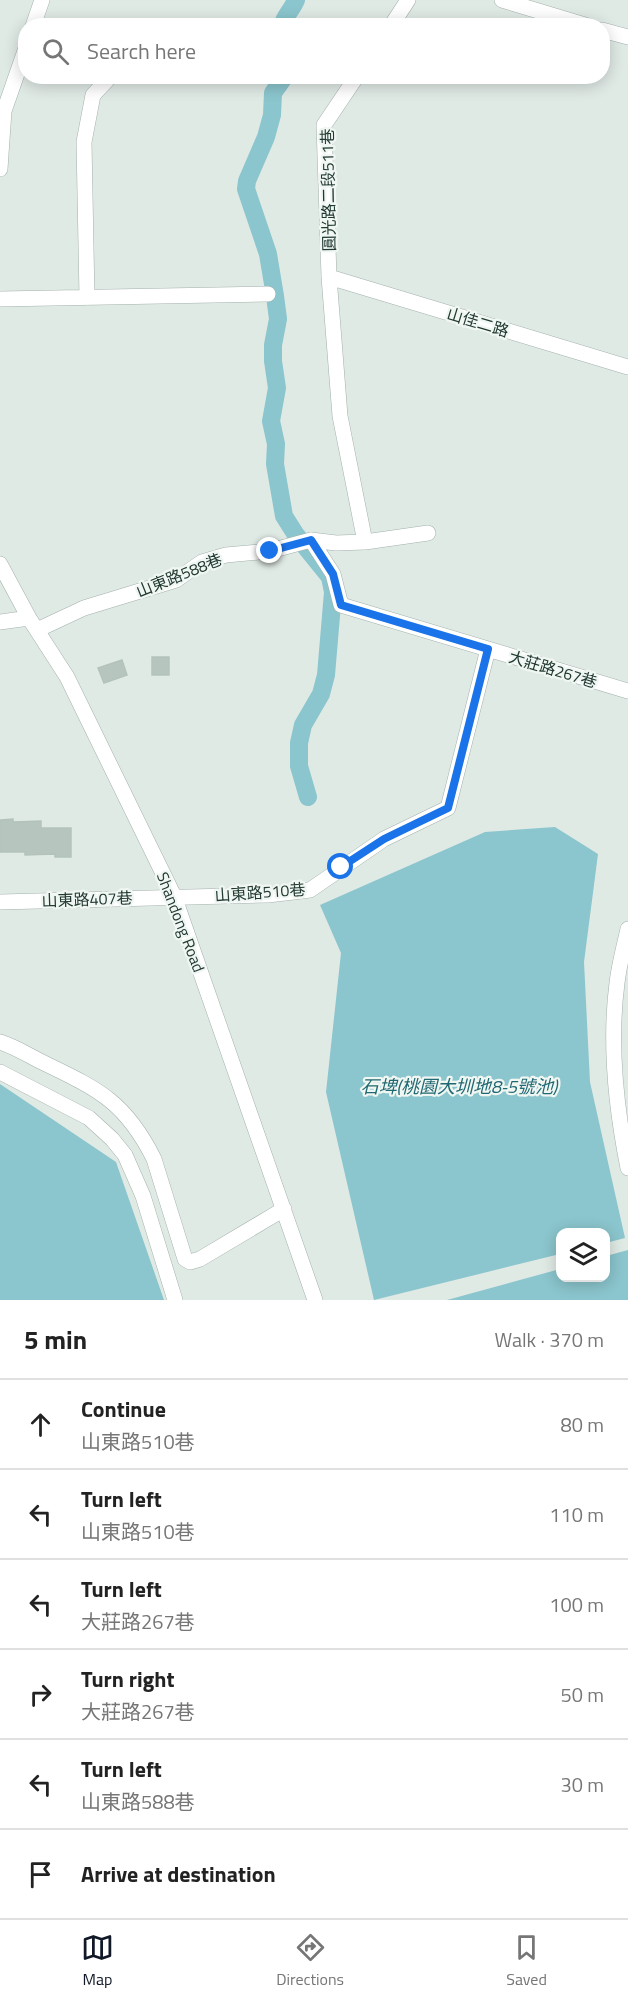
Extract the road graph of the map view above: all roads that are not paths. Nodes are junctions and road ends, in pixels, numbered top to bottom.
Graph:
1 (42, 0) edge
2 (408, 0) edge
3 (502, 0) edge
4 (36, 18) edge
5 (396, 18) edge
6 (562, 18) edge
7 (610, 32) edge
8 (628, 37) edge
9 (18, 69) edge
10 (103, 84) edge
11 (352, 84) edge
12 (2, 111) edge
13 (0, 169) edge
14 (329, 277) junction
15 (268, 294) dead end
16 (87, 298) junction
17 (0, 299) edge
18 (628, 368) edge
19 (429, 533) dead end
20 (311, 540) junction
21 (365, 542) junction
22 (0, 564) edge
23 (0, 622) edge
24 (33, 624) junction
25 (488, 649) junction
26 (628, 691) edge
27 (174, 896) junction
28 (0, 902) edge
29 (628, 929) edge
30 (0, 1042) edge
31 (621, 1060) edge
32 (0, 1072) edge
33 (628, 1168) edge
34 (284, 1209) junction
35 (175, 1300) edge
36 (315, 1300) edge

1 - 4 street
2 - 5 street
3 - 6 street
7 - 8 street
9 - 12 street
10 - 16 street
11 - 14 street, 圓光路二段511巷
12 - 13 street
14 - 18 street, 山佳二路
14 - 21 street
15 - 16 street
16 - 17 street
19 - 21 street, 山東路588巷
20 - 21 street, 山東路588巷
20 - 24 street, 山東路588巷
20 - 25 street, 大莊路267巷
22 - 24 street, Shandong Road
23 - 24 street, 山東路588巷
24 - 27 street, Shandong Road
25 - 26 street, 大莊路267巷
25 - 27 street, 山東路510巷
27 - 28 street, 山東路407巷
27 - 34 street, Shandong Road
29 - 31 street
30 - 34 street
31 - 33 street
32 - 35 street
34 - 36 street, Shandong Road

